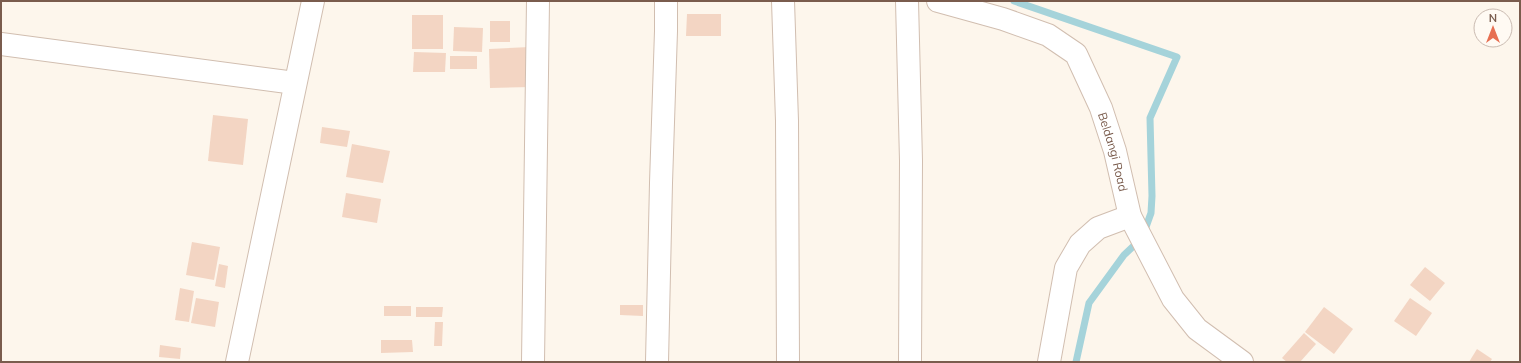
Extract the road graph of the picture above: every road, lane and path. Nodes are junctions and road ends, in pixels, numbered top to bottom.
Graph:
1 (313, 1) edge
2 (538, 1) edge
3 (666, 1) edge
4 (783, 1) edge
5 (907, 1) edge
6 (938, 1) edge
7 (1, 44) edge
8 (295, 83) junction
9 (1130, 216) junction
10 (237, 362) edge
11 (533, 362) edge
12 (657, 362) edge
13 (788, 362) edge
14 (910, 362) edge
15 (1049, 362) edge
16 (1242, 362) edge

1 - 8 street
2 - 11 street
3 - 12 street
4 - 13 street
5 - 14 street
6 - 9 street, Beldangi Road
7 - 8 street
8 - 10 street
9 - 15 street
9 - 16 street, Beldangi Road

